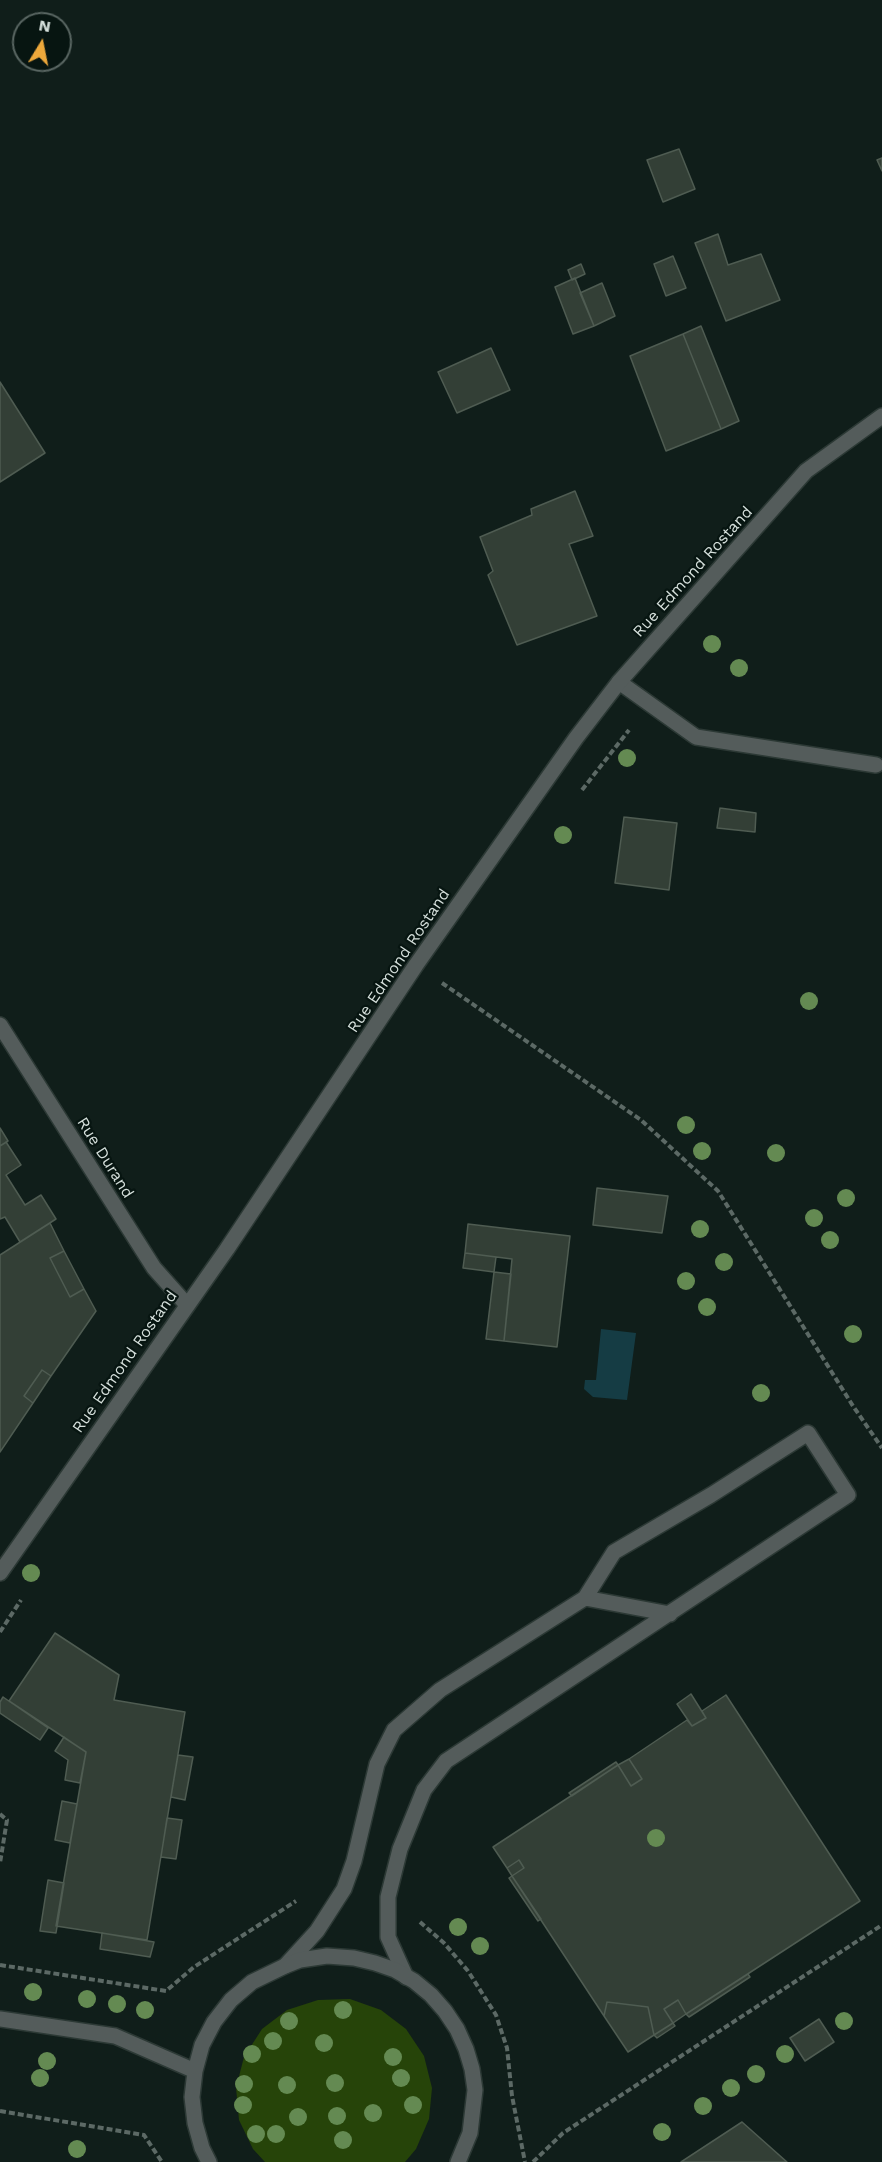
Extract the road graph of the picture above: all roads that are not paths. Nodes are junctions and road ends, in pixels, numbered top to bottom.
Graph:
1 (882, 416) edge
2 (619, 682) junction
3 (876, 765) dead end
4 (0, 1025) edge
5 (187, 1305) junction
6 (0, 1573) edge
7 (585, 1598) junction
8 (670, 1614) junction
9 (285, 1965) junction
10 (406, 1977) junction
11 (0, 2019) edge
12 (195, 2071) junction
13 (464, 2159) edge
14 (209, 2162) edge

1 - 2 street, Rue Edmond Rostand
2 - 3 street
2 - 5 street, Rue Edmond Rostand
4 - 5 street, Rue Durand
5 - 6 street, Rue Edmond Rostand
7 - 8 street
7 - 8 street
7 - 9 street
8 - 10 street
9 - 10 street
9 - 12 street
10 - 13 street
11 - 12 street
12 - 14 street

